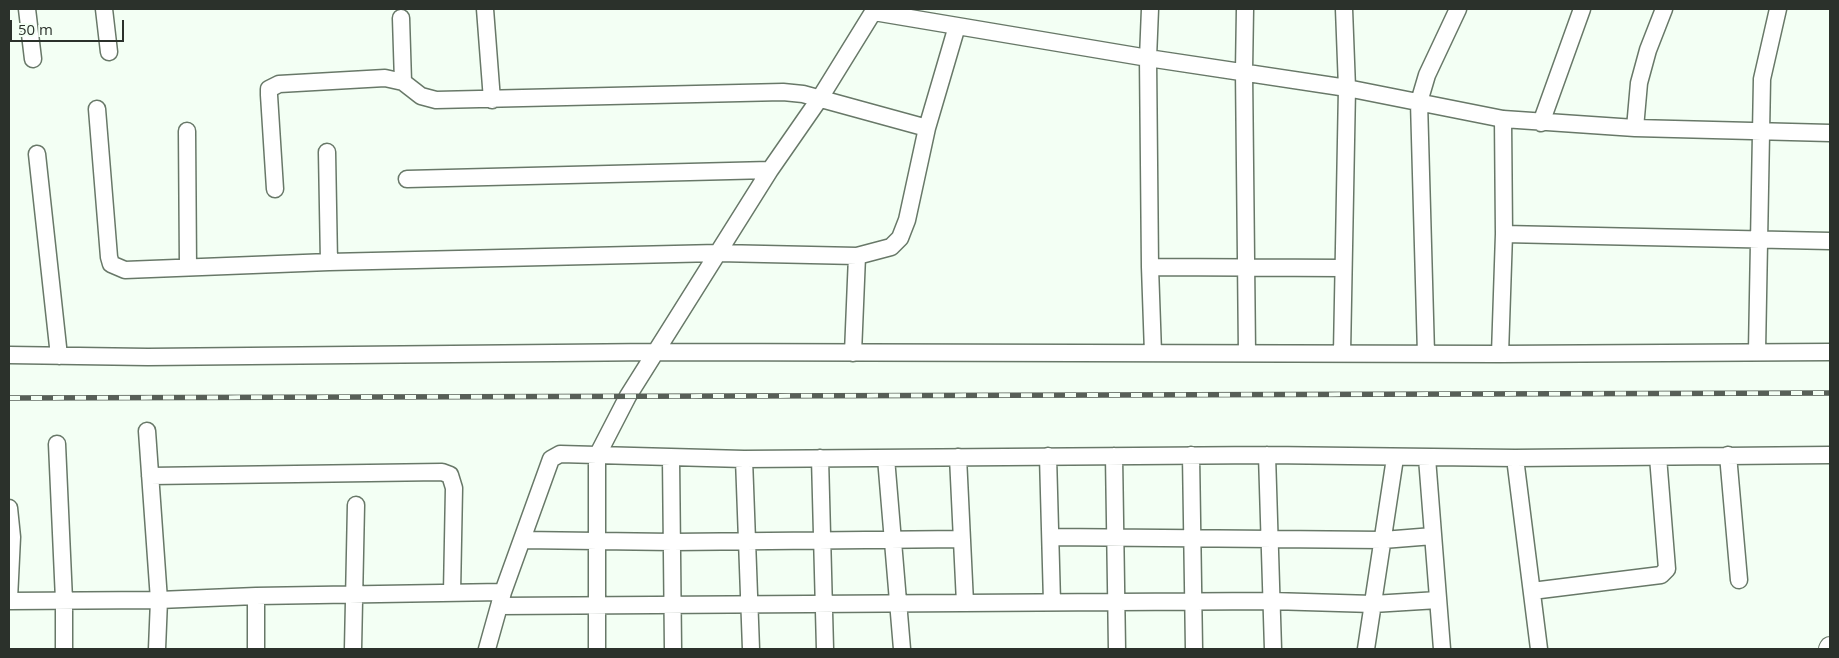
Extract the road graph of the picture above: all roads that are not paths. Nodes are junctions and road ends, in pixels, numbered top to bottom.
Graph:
1 (27, 9) edge
2 (104, 9) edge
3 (485, 9) edge
4 (1150, 9) edge
5 (1245, 9) edge
6 (1344, 9) edge
7 (1582, 9) edge
8 (1664, 9) edge
9 (1778, 9) edge
10 (875, 10) edge
11 (1452, 11) edge
12 (401, 18) dead end
13 (956, 26) junction
14 (109, 52) dead end
15 (1148, 58) junction
16 (33, 59) dead end
17 (1244, 71) junction
18 (403, 82) junction
19 (1347, 88) junction
20 (820, 98) junction
21 (492, 100) junction
22 (1420, 102) junction
23 (97, 109) dead end
24 (1502, 119) junction
25 (1541, 123) junction
26 (927, 128) junction
27 (1635, 128) junction
28 (187, 131) dead end
29 (1761, 131) junction
30 (1830, 133) edge
31 (327, 152) dead end
32 (37, 154) dead end
33 (770, 170) junction
34 (408, 179) dead end
35 (275, 189) dead end
36 (1504, 234) junction
37 (1759, 239) junction
38 (1830, 241) edge
39 (718, 253) junction
40 (857, 256) junction
41 (329, 262) junction
42 (1246, 266) junction
43 (188, 267) junction
44 (1150, 267) junction
45 (1343, 268) junction
46 (1757, 351) junction
47 (656, 352) junction
48 (1830, 352) edge
49 (853, 353) junction
50 (1153, 353) junction
51 (1247, 353) junction
52 (1342, 353) junction
53 (1426, 354) junction
54 (1500, 354) junction
55 (9, 355) edge
56 (58, 356) junction
57 (147, 431) dead end
58 (57, 444) dead end
59 (1191, 455) junction
60 (1267, 455) junction
61 (1830, 455) edge
62 (597, 456) junction
63 (1048, 456) junction
64 (1114, 456) junction
65 (1728, 456) junction
66 (958, 457) junction
67 (1658, 457) junction
68 (671, 458) junction
69 (820, 458) junction
70 (886, 458) junction
71 (1395, 458) junction
72 (1427, 458) junction
73 (1515, 458) junction
74 (744, 459) junction
75 (150, 476) junction
76 (356, 505) dead end
77 (9, 508) edge
78 (1433, 536) junction
79 (1052, 537) junction
80 (1115, 537) junction
81 (1192, 538) junction
82 (1269, 539) junction
83 (522, 540) junction
84 (598, 540) junction
85 (747, 540) junction
86 (822, 540) junction
87 (893, 540) junction
88 (962, 540) junction
89 (1383, 540) junction
90 (673, 542) junction
91 (1738, 580) dead end
92 (1532, 591) junction
93 (452, 593) junction
94 (354, 594) junction
95 (256, 596) junction
96 (501, 599) junction
97 (9, 600) edge
98 (64, 600) junction
99 (159, 600) junction
100 (1438, 600) junction
101 (1271, 601) junction
102 (1052, 602) junction
103 (1116, 602) junction
104 (1193, 602) junction
105 (673, 603) junction
106 (898, 603) junction
107 (965, 603) junction
108 (750, 604) junction
109 (824, 604) junction
110 (1373, 604) junction
111 (598, 605) junction
112 (64, 649) edge
113 (157, 649) edge
114 (256, 649) edge
115 (353, 649) edge
116 (487, 649) edge
117 (597, 649) edge
118 (673, 649) edge
119 (751, 649) edge
120 (825, 649) edge
121 (902, 649) edge
122 (1117, 649) edge
123 (1194, 649) edge
124 (1272, 649) edge
125 (1366, 649) edge
126 (1442, 649) edge
127 (1539, 649) edge

1 - 16 street
2 - 14 street
3 - 21 street
4 - 15 street
5 - 17 street
6 - 19 street
7 - 25 street
8 - 27 street
9 - 29 street
10 - 13 street
10 - 20 street
11 - 22 street
12 - 18 street
13 - 15 street
13 - 26 street
15 - 17 street
15 - 44 street
17 - 19 street
17 - 42 street
18 - 21 street
18 - 35 street
19 - 22 street
19 - 45 street
20 - 21 street
20 - 26 street
20 - 33 street
22 - 24 street
22 - 53 street
23 - 43 street
24 - 25 street
24 - 36 street
25 - 27 street
26 - 40 street
27 - 29 street
28 - 43 street
29 - 30 street
29 - 37 street
31 - 41 street
32 - 56 street
33 - 34 street
33 - 39 street
36 - 37 street
36 - 54 street
37 - 38 street
37 - 46 street
39 - 40 street
39 - 41 street
39 - 47 street
40 - 49 street
41 - 43 street
42 - 44 street
42 - 45 street
42 - 51 street
44 - 50 street
45 - 52 street
46 - 48 street
46 - 54 street
47 - 49 street
47 - 56 street
47 - 62 street
49 - 50 street
50 - 51 street
51 - 52 street
52 - 53 street
53 - 54 street
55 - 56 street
57 - 75 street
58 - 98 street
59 - 60 street
59 - 64 street
59 - 81 street
60 - 71 street
60 - 82 street
61 - 65 street
62 - 68 street
62 - 83 street
62 - 84 street
63 - 64 street
63 - 66 street
63 - 79 street
64 - 80 street
65 - 67 street
65 - 91 street
66 - 70 street
66 - 88 street
67 - 73 street
67 - 92 street
68 - 74 street
68 - 90 street
69 - 70 street
69 - 74 street
69 - 86 street
70 - 87 street
71 - 72 street
71 - 89 street
72 - 73 street
72 - 78 street
73 - 92 street
74 - 85 street
75 - 93 street
75 - 99 street
76 - 94 street
77 - 97 street
78 - 89 street
78 - 100 street
79 - 80 street
79 - 102 street
80 - 81 street
80 - 103 street
81 - 82 street
81 - 104 street
82 - 89 street
82 - 101 street
83 - 84 street
83 - 96 street
84 - 90 street
84 - 111 street
85 - 86 street
85 - 90 street
85 - 108 street
86 - 87 street
86 - 109 street
87 - 88 street
87 - 106 street
88 - 107 street
89 - 110 street
90 - 105 street
92 - 127 street
93 - 94 street
93 - 96 street
94 - 95 street
94 - 115 street
95 - 99 street
95 - 114 street
96 - 111 street
96 - 116 street
97 - 98 street
98 - 99 street
98 - 112 street
99 - 113 street
100 - 110 street
100 - 126 street
101 - 104 street
101 - 110 street
101 - 124 street
102 - 103 street
102 - 107 street
103 - 104 street
103 - 122 street
104 - 123 street
105 - 108 street
105 - 111 street
105 - 118 street
106 - 107 street
106 - 109 street
106 - 121 street
108 - 109 street
108 - 119 street
109 - 120 street
110 - 125 street
111 - 117 street

